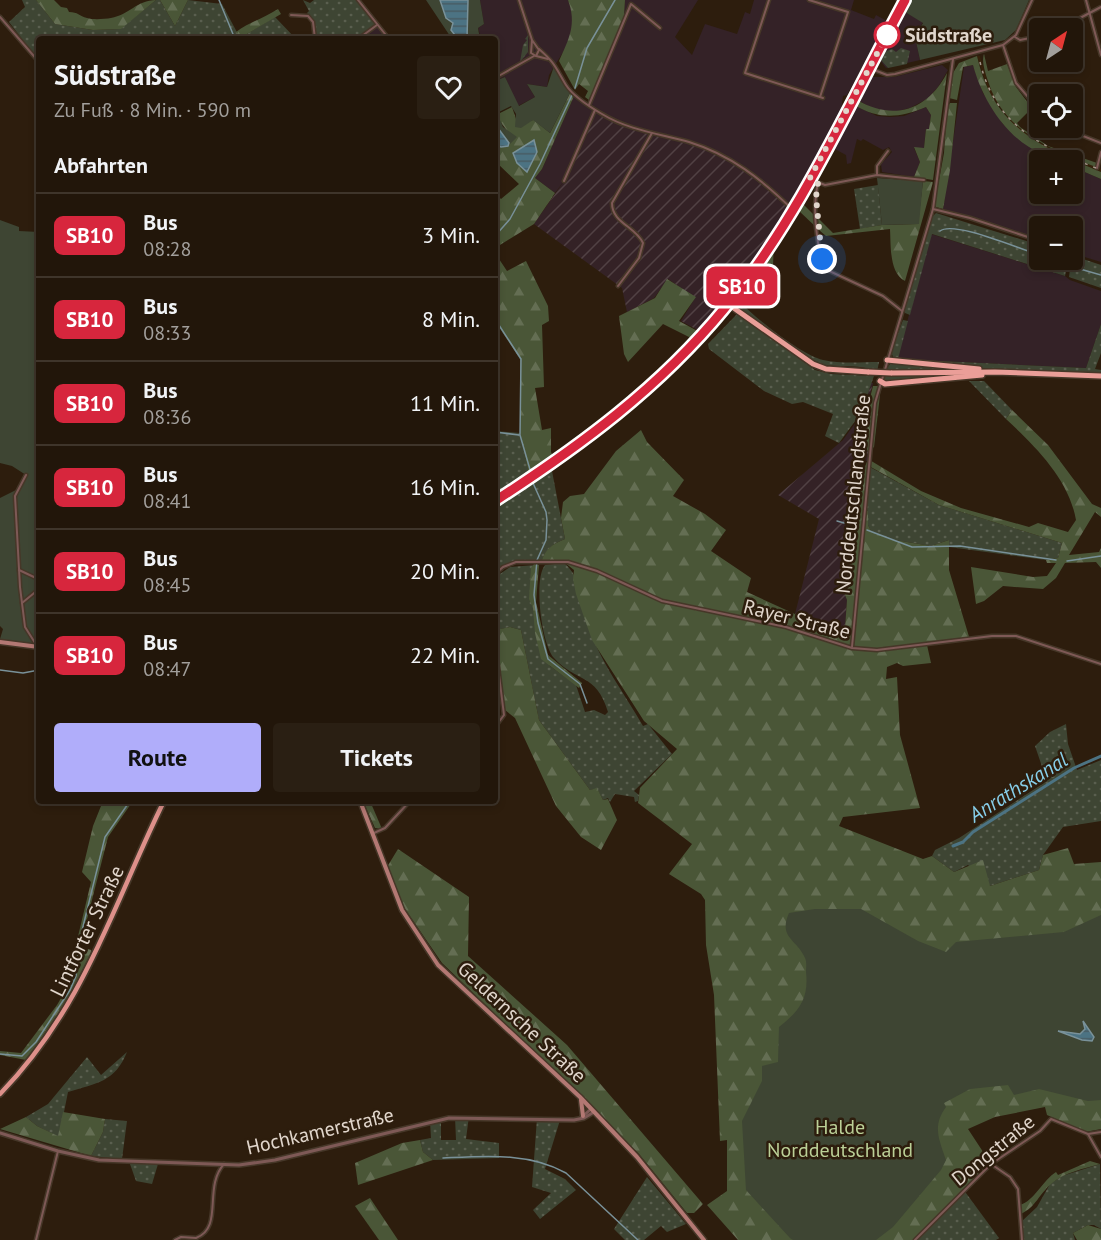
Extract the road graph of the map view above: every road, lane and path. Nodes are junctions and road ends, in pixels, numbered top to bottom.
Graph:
1 (358, 0) edge
2 (519, 0) edge
3 (769, 0) edge
4 (809, 0) edge
5 (898, 0) edge
6 (1032, 0) edge
7 (1086, 0) edge
8 (905, 1) edge
9 (1101, 7) edge
10 (1091, 14) junction
11 (291, 15) dead end
12 (0, 17) edge
13 (1082, 18) edge
14 (377, 24) junction
15 (660, 28) dead end
16 (315, 36) edge
17 (362, 36) edge
18 (387, 36) edge
19 (1015, 37) junction
20 (1029, 38) edge
21 (532, 40) junction
22 (1003, 45) junction
23 (538, 48) junction
24 (531, 50) junction
25 (1101, 55) edge
26 (536, 56) junction
27 (36, 59) edge
28 (527, 59) junction
29 (953, 59) junction
30 (553, 61) junction
31 (869, 68) junction
32 (498, 76) edge
33 (1029, 98) edge
34 (589, 105) junction
35 (595, 110) junction
36 (652, 133) junction
37 (1083, 136) edge
38 (1101, 143) edge
39 (888, 151) dead end
40 (1101, 152) edge
41 (1097, 168) dead end
42 (877, 175) junction
43 (810, 178) junction
44 (924, 180) dead end
45 (564, 181) dead end
46 (818, 183) junction
47 (792, 209) junction
48 (933, 209) junction
49 (1029, 237) edge
50 (618, 286) dead end
51 (728, 304) junction
52 (902, 311) junction
53 (887, 360) junction
54 (995, 372) junction
55 (1101, 376) edge
56 (880, 381) junction
57 (26, 475) dead end
58 (498, 499) edge
59 (19, 570) junction
60 (498, 572) edge
61 (36, 578) edge
62 (36, 591) edge
63 (22, 603) junction
64 (0, 642) edge
65 (36, 644) edge
66 (36, 647) edge
67 (852, 648) junction
68 (1101, 664) edge
69 (498, 667) edge
70 (498, 724) edge
71 (163, 804) edge
72 (361, 804) edge
73 (407, 804) edge
74 (374, 833) junction
75 (0, 1094) edge
76 (580, 1097) junction
77 (593, 1110) junction
78 (583, 1116) junction
79 (578, 1119) junction
80 (1101, 1132) edge
81 (0, 1133) edge
82 (1088, 1134) junction
83 (58, 1151) junction
84 (1101, 1157) edge
85 (224, 1164) junction
86 (991, 1164) junction
87 (36, 1240) edge
88 (175, 1240) edge
89 (704, 1240) edge
90 (915, 1240) edge
91 (1022, 1240) edge

1 - 14 street
2 - 21 street
3 - 4 street
5 - 8 street
6 - 19 street
7 - 10 street
8 - 31 main road
9 - 10 street
10 - 13 street
10 - 25 street
11 - 16 street
12 - 27 street
14 - 17 street
14 - 18 street
15 - 34 street
19 - 20 street
19 - 22 street
21 - 23 street
21 - 24 street
22 - 29 street
22 - 33 street
23 - 24 street
23 - 26 street
23 - 30 street
24 - 26 street
24 - 28 street
26 - 28 street
26 - 30 street
28 - 32 street
29 - 31 street
29 - 48 street, Norddeutschlandstraße
30 - 34 street
31 - 43 main road
34 - 35 street
35 - 36 street
35 - 45 street
36 - 47 street
36 - 50 street
37 - 38 street
39 - 42 street
40 - 41 street
42 - 44 street
42 - 46 street
43 - 46 street
43 - 47 main road
46 - 52 street
47 - 51 main road
48 - 49 street
48 - 52 street, Norddeutschlandstraße
51 - 54 highway, bridge
51 - 58 main road
52 - 53 street, Norddeutschlandstraße
53 - 54 highway
53 - 56 street, Norddeutschlandstraße
54 - 55 highway
54 - 56 highway
56 - 67 street, Norddeutschlandstraße
57 - 59 street
59 - 61 street
59 - 63 street
60 - 67 street, Rayer Straße
62 - 63 street
63 - 65 street
64 - 66 main road
67 - 68 street, Rayer Straße
69 - 70 street
71 - 75 main road, Lintforter Straße
72 - 74 main road, Geldernsche Straße
73 - 74 street
74 - 76 main road, Geldernsche Straße
76 - 77 main road, Geldernsche Straße
76 - 78 main road
77 - 78 street
77 - 79 street, Hochkamerstraße
77 - 89 main road, Geldernsche Straße
78 - 79 street
79 - 85 street, Hochkamerstraße
80 - 82 street
81 - 83 street, Hochkamerstraße
82 - 84 street
82 - 86 street, Dongstraße
83 - 85 street, Hochkamerstraße
83 - 87 street
85 - 88 street
86 - 90 street, Dongstraße
86 - 91 street

